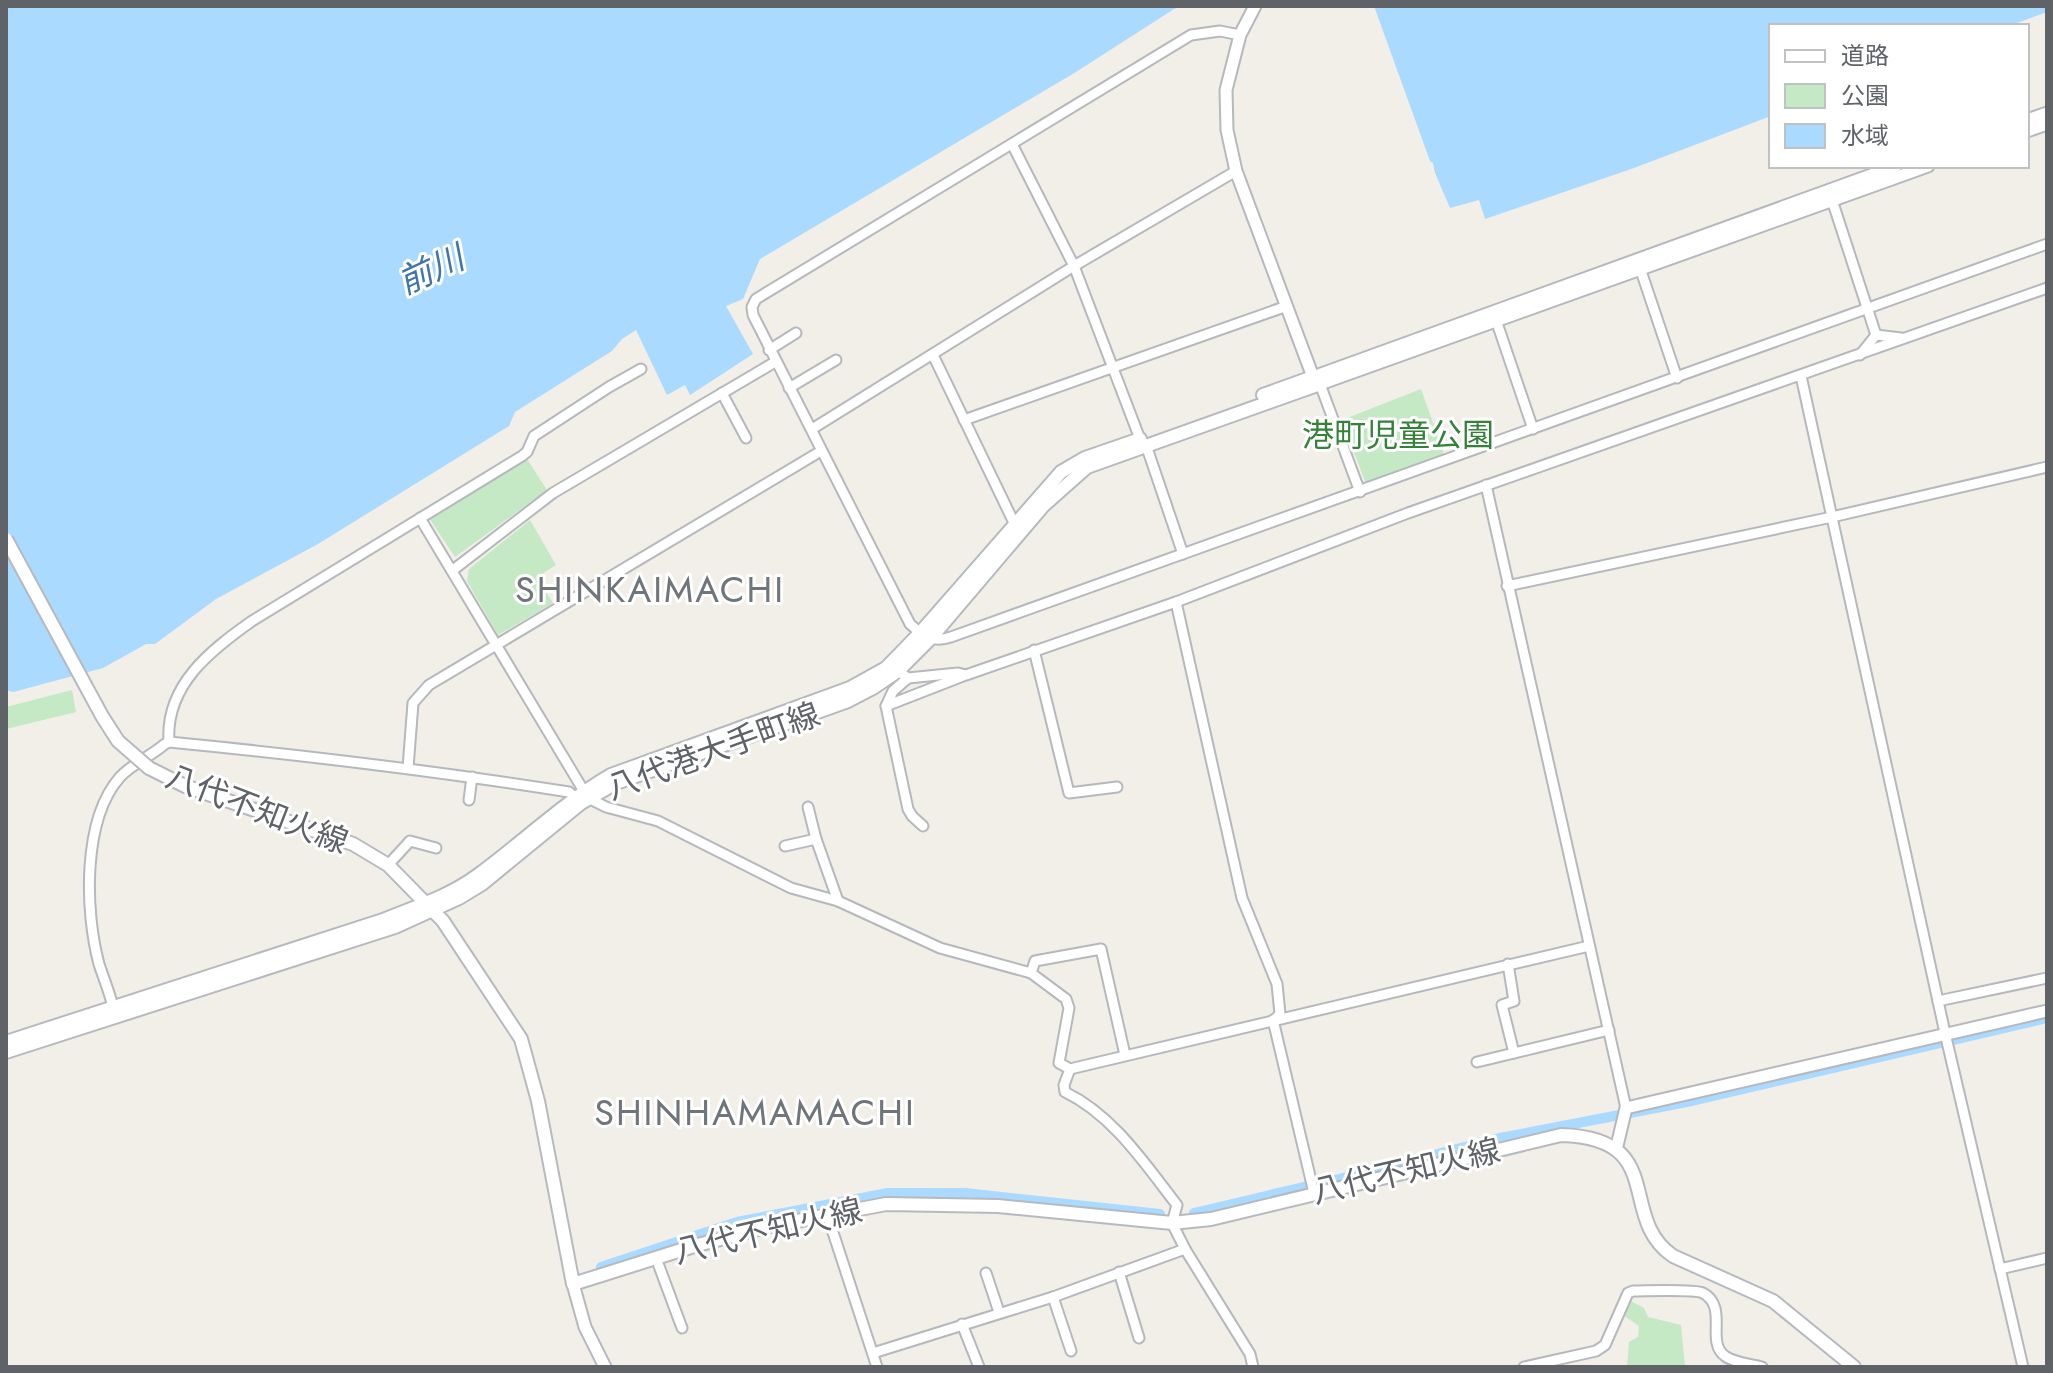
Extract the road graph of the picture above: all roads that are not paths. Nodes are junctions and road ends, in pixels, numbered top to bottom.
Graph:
1 (1255, 6) edge
2 (1240, 35) junction
3 (1012, 144) junction
4 (1891, 168) edge
5 (1922, 168) edge
6 (1236, 171) junction
7 (1832, 200) junction
8 (2047, 244) edge
9 (1074, 266) junction
10 (1640, 268) junction
11 (2047, 288) edge
12 (1287, 306) junction
13 (1867, 308) junction
14 (1496, 320) junction
15 (796, 333) dead end
16 (1876, 335) junction
17 (1905, 338) junction
18 (769, 350) junction
19 (933, 355) junction
20 (1860, 355) junction
21 (836, 360) dead end
22 (775, 362) junction
23 (641, 369) dead end
24 (1114, 369) junction
25 (1801, 376) junction
26 (1677, 378) junction
27 (1316, 380) junction
28 (789, 388) junction
29 (722, 393) junction
30 (964, 420) junction
31 (812, 429) junction
32 (1533, 429) junction
33 (746, 438) dead end
34 (1143, 442) junction
35 (821, 451) junction
36 (2047, 467) edge
37 (1486, 485) junction
38 (1360, 492) junction
39 (1832, 517) junction
40 (420, 518) junction
41 (1017, 529) junction
42 (6, 539) edge
43 (1183, 554) junction
44 (453, 570) junction
45 (1507, 586) junction
46 (1176, 602) junction
47 (925, 636) junction
48 (496, 645) junction
49 (1034, 650) junction
50 (903, 675) junction
51 (966, 675) junction
52 (886, 706) junction
53 (169, 742) junction
54 (408, 768) junction
55 (472, 777) junction
56 (1117, 787) dead end
57 (582, 797) junction
58 (469, 800) dead end
59 (808, 807) dead end
60 (923, 826) dead end
61 (816, 839) junction
62 (785, 846) dead end
63 (436, 848) dead end
64 (388, 865) junction
65 (838, 901) junction
66 (430, 906) junction
67 (1589, 946) junction
68 (1508, 964) junction
69 (1031, 973) junction
70 (2047, 978) edge
71 (1938, 1001) junction
72 (2047, 1011) edge
73 (114, 1012) junction
74 (1273, 1020) junction
75 (1609, 1030) junction
76 (1945, 1033) junction
77 (6, 1042) edge
78 (6, 1052) edge
79 (1514, 1053) junction
80 (1125, 1055) junction
81 (1477, 1062) dead end
82 (1070, 1069) junction
83 (1626, 1108) junction
84 (1616, 1150) junction
85 (1314, 1193) junction
86 (827, 1214) junction
87 (1172, 1223) junction
88 (1185, 1249) junction
89 (656, 1258) junction
90 (2047, 1258) edge
91 (2000, 1269) junction
92 (1119, 1272) junction
93 (986, 1273) dead end
94 (573, 1284) junction
95 (1053, 1297) junction
96 (999, 1312) junction
97 (962, 1324) junction
98 (682, 1328) dead end
99 (1139, 1338) dead end
100 (1071, 1351) dead end
101 (873, 1353) junction
102 (605, 1367) edge
103 (877, 1367) edge
104 (979, 1367) edge
105 (1253, 1367) edge
106 (1524, 1367) edge
107 (1762, 1367) edge
108 (1854, 1367) edge
109 (2023, 1367) edge

1 - 2 street
2 - 3 street
2 - 6 street
3 - 9 street
3 - 18 street
4 - 27 street
5 - 7 street
6 - 9 street
6 - 12 street
7 - 10 street
7 - 13 street
8 - 13 street
9 - 19 street
9 - 24 street
10 - 14 street
10 - 26 street
11 - 17 street
12 - 24 street
12 - 27 street
13 - 16 street
13 - 26 street
14 - 27 street
14 - 32 street
15 - 18 street
16 - 17 street
16 - 20 street
17 - 20 street
18 - 22 street
19 - 30 street
19 - 31 street
20 - 25 street
21 - 28 street
22 - 28 street
22 - 29 street
23 - 40 street
24 - 30 street
24 - 34 street
25 - 37 street
25 - 39 street
26 - 32 street
27 - 34 main road, 八代港大手町線
27 - 38 street
28 - 31 street
29 - 33 street
29 - 44 street
30 - 41 street
31 - 35 street
32 - 38 street
34 - 41 main road, 八代港大手町線
34 - 43 street
35 - 47 street
35 - 48 street
36 - 39 street
37 - 45 street
37 - 46 street
38 - 43 street
39 - 45 street
39 - 71 street
40 - 44 street
40 - 53 street
41 - 47 main road, 八代港大手町線
42 - 64 main road, 八代不知火線, bridge
43 - 47 street
44 - 48 street
45 - 67 street
46 - 49 street
46 - 74 street
47 - 50 main road, 八代港大手町線
47 - 57 main road, 八代港大手町線
48 - 54 street
48 - 57 street
49 - 51 street
49 - 56 street
50 - 51 street
50 - 52 street
50 - 57 main road, 八代港大手町線
51 - 52 street
52 - 60 street
53 - 54 street
53 - 73 street
54 - 55 street
55 - 57 street
55 - 58 street
57 - 65 street
57 - 66 main road, 八代港大手町線
59 - 61 street
61 - 62 street
61 - 65 street
63 - 64 street
64 - 66 main road, 八代不知火線
65 - 69 street
66 - 73 main road, 八代港大手町線
66 - 94 main road, 八代不知火線
67 - 68 street
67 - 75 street
68 - 74 street
68 - 79 street
69 - 80 street
69 - 82 street
70 - 71 street
71 - 76 street
72 - 76 street
73 - 77 main road, 八代港大手町線
73 - 78 main road, 八代港大手町線
74 - 80 street
74 - 85 street
75 - 79 street
75 - 83 street
76 - 83 street
76 - 91 street
79 - 81 street
80 - 82 street
82 - 87 street
83 - 84 street
84 - 85 main road, 八代不知火線
84 - 108 main road
85 - 87 main road, 八代不知火線
86 - 87 main road, 八代不知火線
86 - 89 main road, 八代不知火線
86 - 101 street
87 - 88 street
88 - 92 street
88 - 105 street
89 - 94 main road, 八代不知火線
89 - 98 street
90 - 91 street
91 - 109 street
92 - 95 street
92 - 99 street
93 - 96 street
94 - 102 street
95 - 96 street
95 - 100 street
96 - 97 street
97 - 101 street
97 - 104 street
101 - 103 street
106 - 107 street

